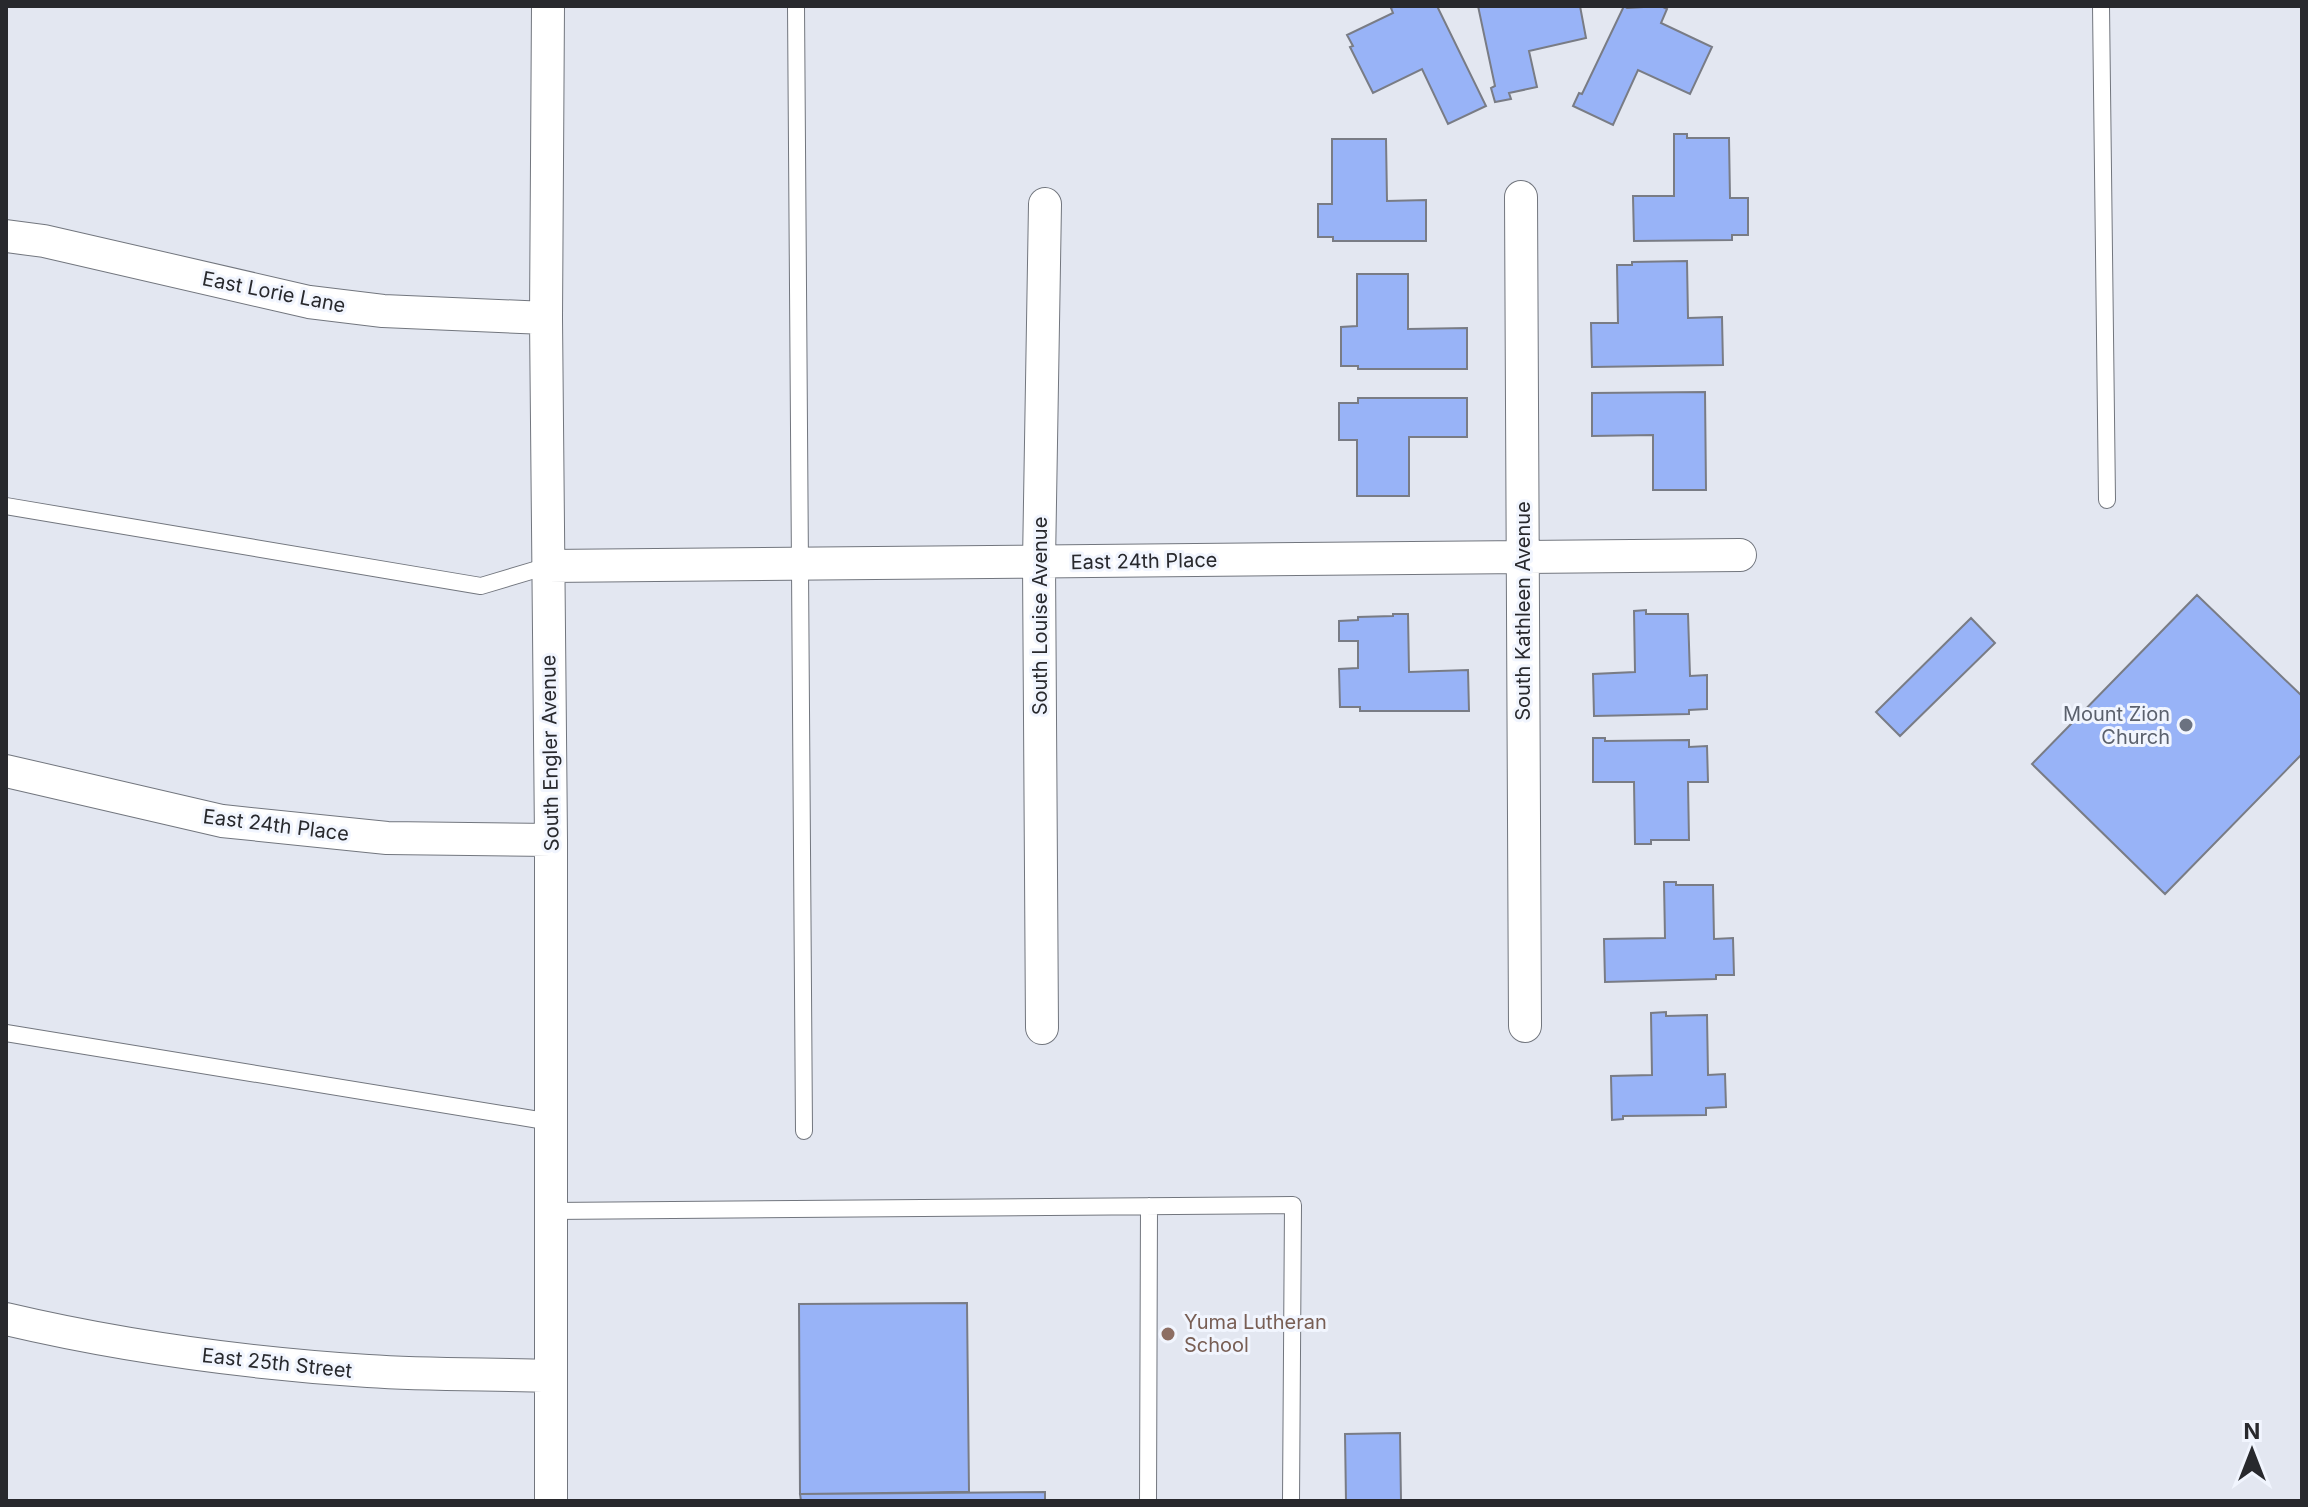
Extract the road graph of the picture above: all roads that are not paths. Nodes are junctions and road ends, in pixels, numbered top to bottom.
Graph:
1 (548, 6) edge
2 (796, 6) edge
3 (2101, 6) edge
4 (1521, 197) dead end
5 (1045, 204) dead end
6 (6, 236) edge
7 (546, 318) junction
8 (2107, 500) dead end
9 (6, 506) edge
10 (1740, 555) dead end
11 (1523, 557) junction
12 (1039, 562) junction
13 (799, 564) junction
14 (548, 566) junction
15 (6, 771) edge
16 (551, 840) junction
17 (1525, 1026) dead end
18 (1042, 1028) dead end
19 (6, 1033) edge
20 (551, 1122) junction
21 (804, 1131) dead end
22 (1149, 1206) junction
23 (551, 1211) junction
24 (6, 1319) edge
25 (551, 1376) junction
26 (551, 1501) edge
27 (1148, 1501) edge
28 (1291, 1501) edge

1 - 7 street, South Engler Avenue
2 - 13 lane
3 - 8 lane
4 - 11 street, South Kathleen Avenue
5 - 12 street, South Louise Avenue
6 - 7 street, East Lorie Lane
7 - 14 street, South Engler Avenue
9 - 14 lane
10 - 11 street, East 24th Place
11 - 12 street, East 24th Place
11 - 17 street, South Kathleen Avenue
12 - 13 street, East 24th Place
12 - 18 street, South Louise Avenue
13 - 14 street, East 24th Place
13 - 21 lane
14 - 16 street, South Engler Avenue
15 - 16 street, East 24th Place
16 - 20 street, South Engler Avenue
19 - 20 lane
20 - 23 street, South Engler Avenue
22 - 23 lane
22 - 27 lane
22 - 28 lane
23 - 25 street, South Engler Avenue
24 - 25 street, East 25th Street
25 - 26 street, South Engler Avenue

